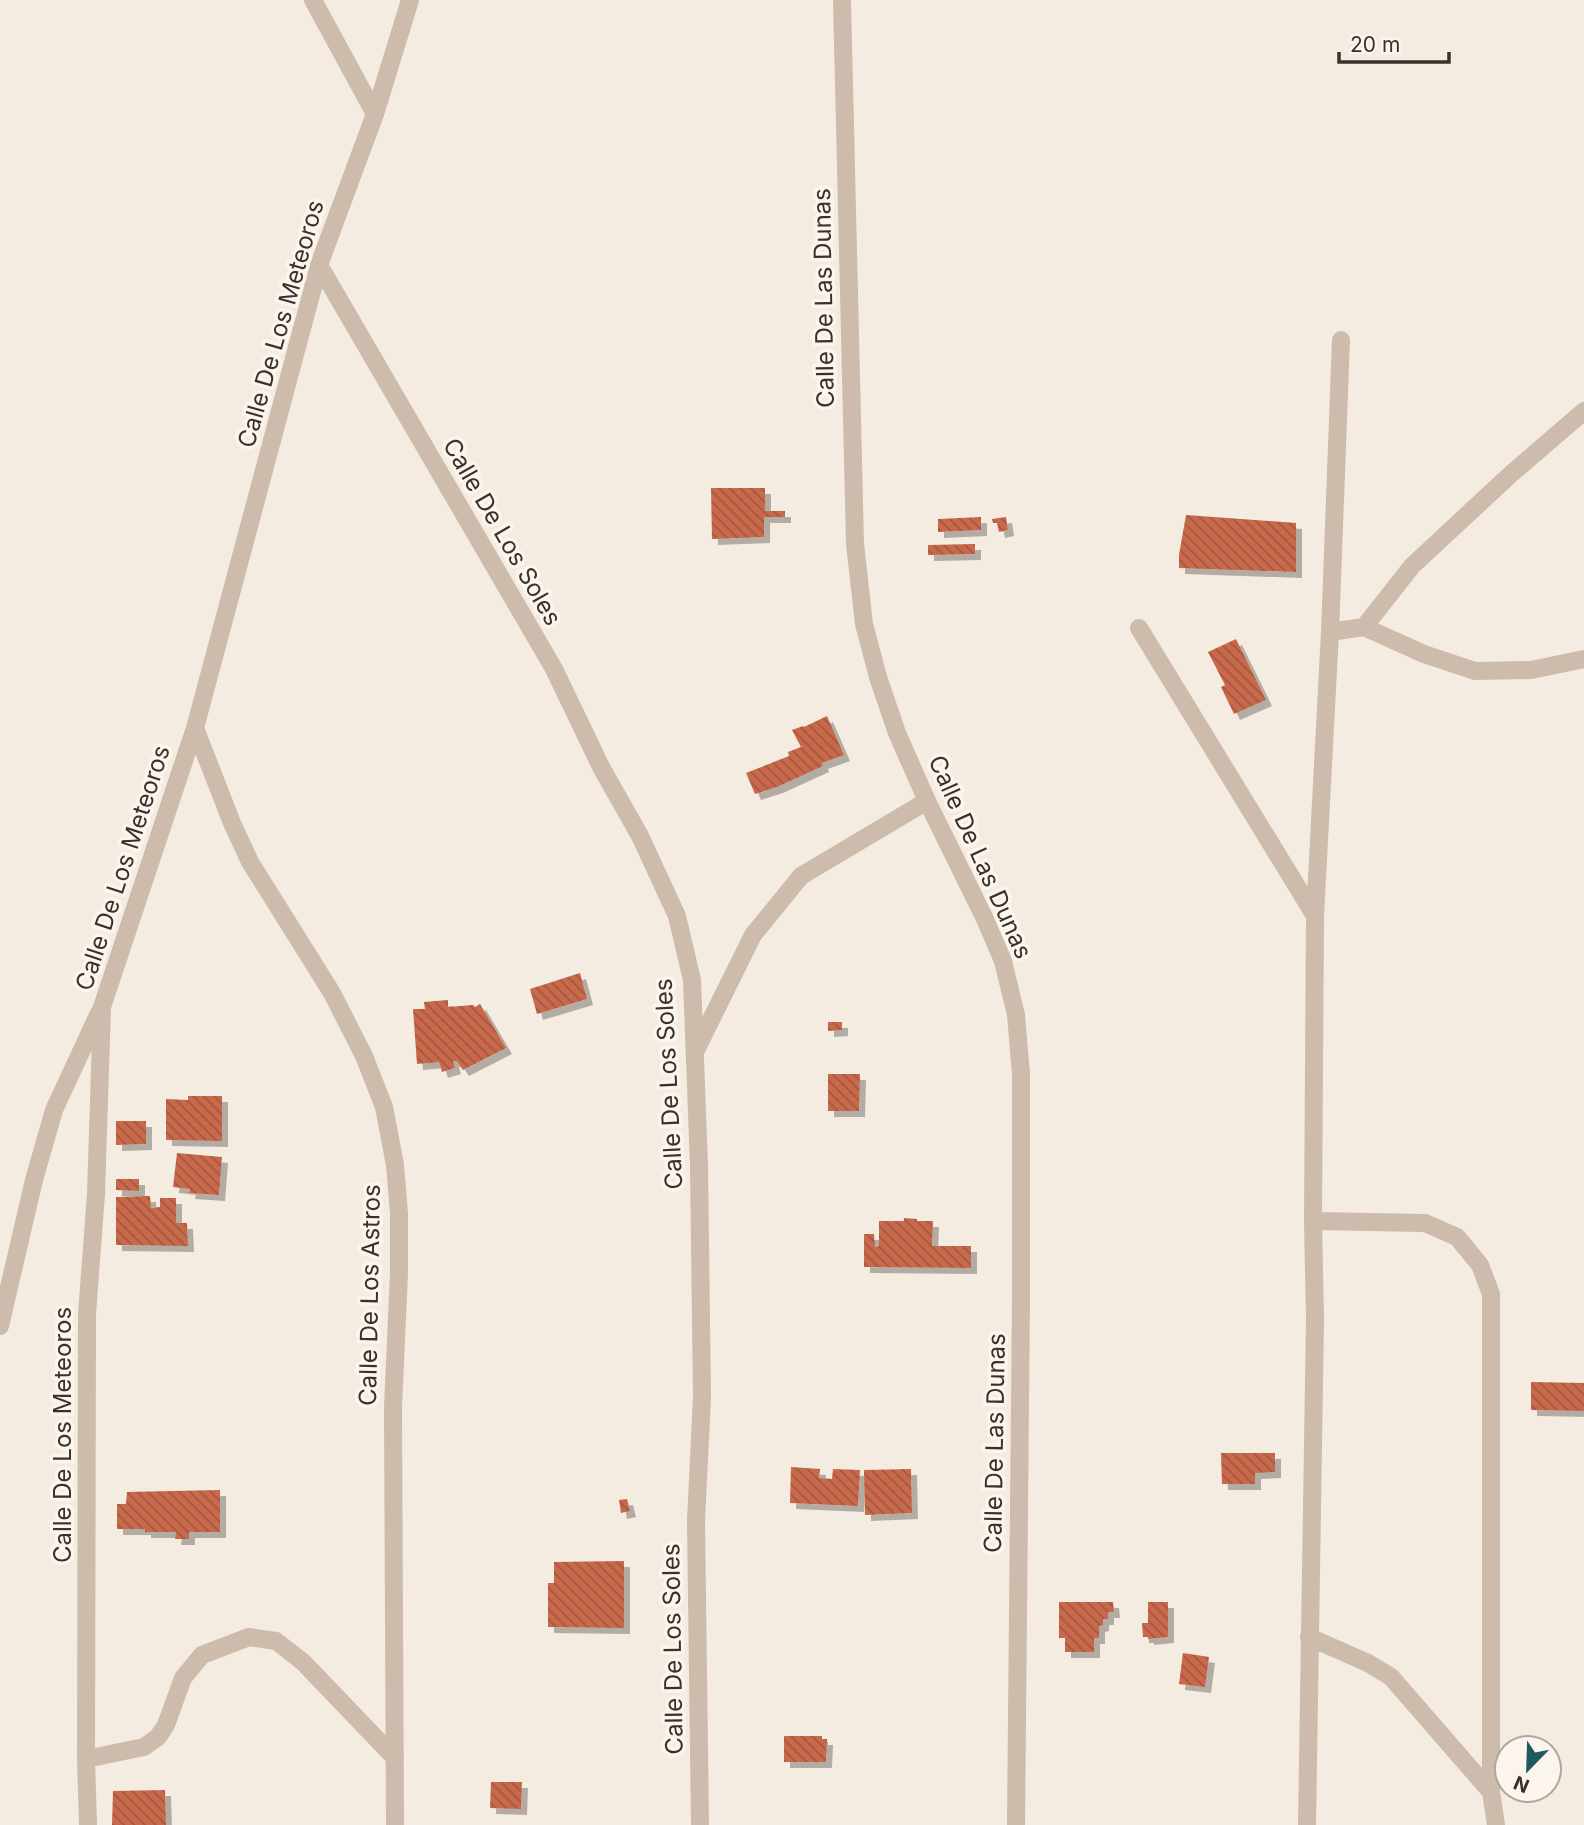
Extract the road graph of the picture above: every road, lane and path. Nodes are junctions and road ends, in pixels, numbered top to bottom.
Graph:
1 (313, 0) edge
2 (410, 0) edge
3 (842, 0) edge
4 (375, 114) junction
5 (319, 265) junction
6 (1341, 340) dead end
7 (1584, 411) edge
8 (1364, 627) junction
9 (1139, 628) dead end
10 (1330, 632) junction
11 (1584, 659) edge
12 (194, 728) junction
13 (927, 801) junction
14 (1315, 916) junction
15 (102, 1007) junction
16 (694, 1055) junction
17 (1313, 1221) junction
18 (0, 1326) edge
19 (1309, 1637) junction
20 (395, 1758) junction
21 (86, 1759) junction
22 (1491, 1793) junction
23 (88, 1825) edge
24 (395, 1825) edge
25 (700, 1825) edge
26 (1016, 1825) edge
27 (1307, 1825) edge
28 (1496, 1825) edge

1 - 4 street
2 - 4 street, Calle De Los Meteoros
3 - 13 street, Calle De Las Dunas
4 - 5 street, Calle De Los Meteoros
5 - 12 street, Calle De Los Meteoros
5 - 16 street, Calle De Los Soles
6 - 10 street
7 - 8 street
8 - 10 street
8 - 11 street
9 - 14 street
10 - 14 street
12 - 15 street, Calle De Los Meteoros
12 - 20 street, Calle De Los Astros
13 - 16 street
13 - 26 street, Calle De Las Dunas
14 - 17 street
15 - 18 street
15 - 21 street, Calle De Los Meteoros
16 - 25 street, Calle De Los Soles
17 - 19 street
17 - 22 street
19 - 22 street
19 - 27 street
20 - 21 street
20 - 24 street, Calle De Los Astros
21 - 23 street, Calle De Los Meteoros
22 - 28 street

